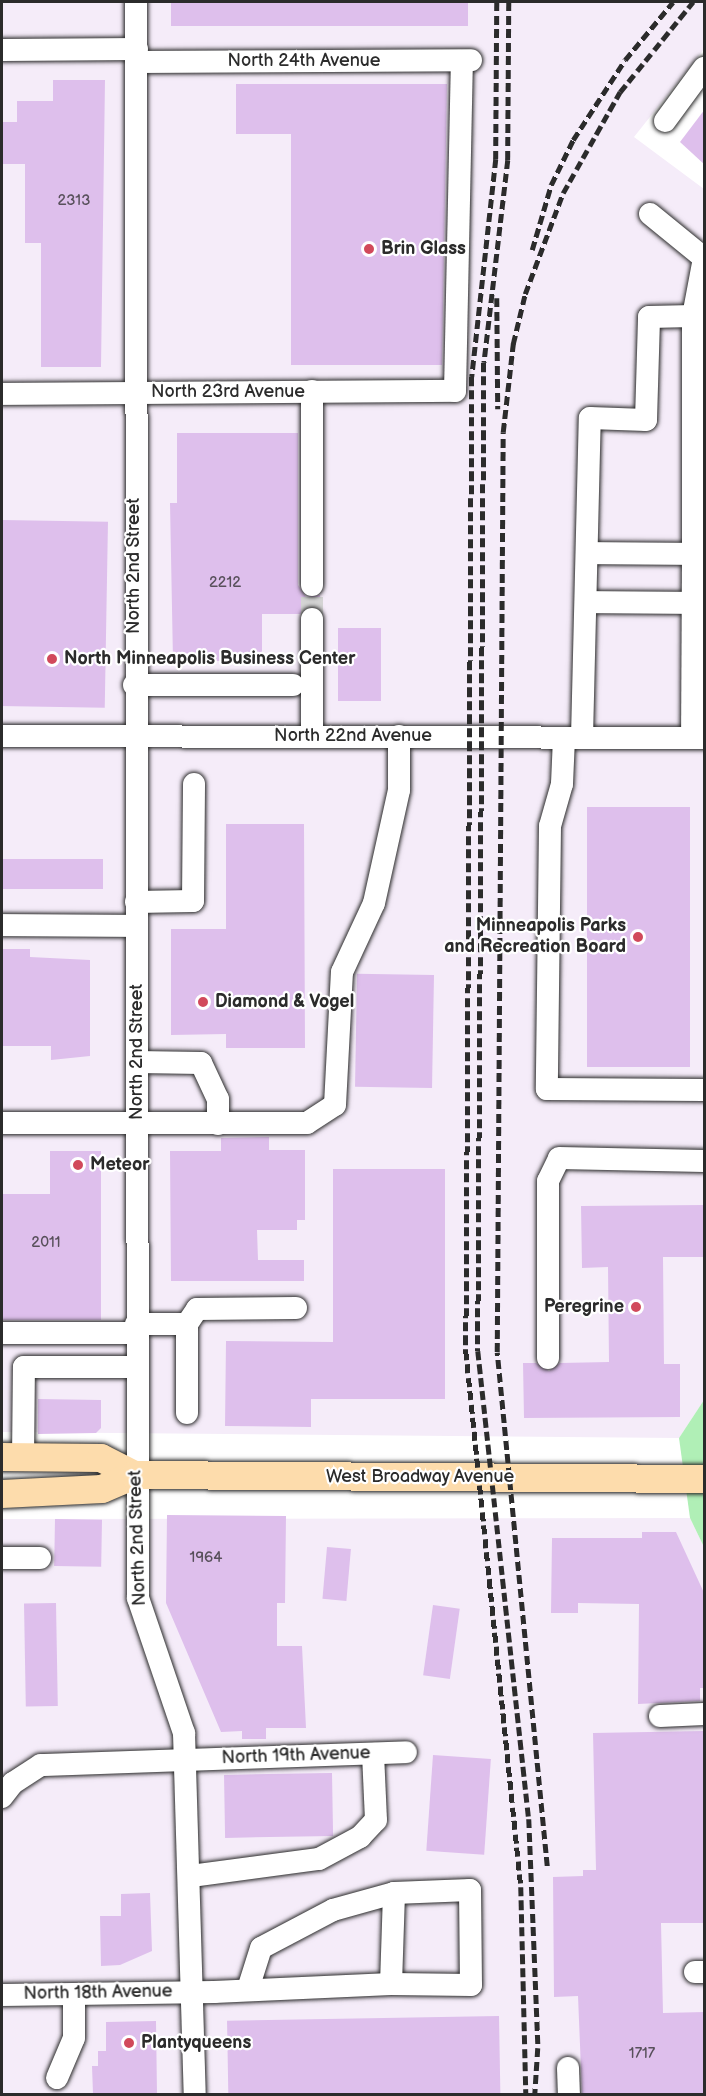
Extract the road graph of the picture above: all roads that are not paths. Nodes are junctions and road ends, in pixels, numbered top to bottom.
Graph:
1 (136, 2) edge
2 (2, 50) edge
3 (137, 55) junction
4 (705, 68) edge
5 (664, 121) dead end
6 (650, 214) dead end
7 (693, 316) junction
8 (312, 391) junction
9 (455, 391) joint
10 (135, 392) junction
11 (2, 394) edge
12 (587, 553) junction
13 (699, 554) edge
14 (312, 585) tunnel mouth
15 (586, 602) junction
16 (692, 603) junction
17 (312, 619) tunnel mouth
18 (134, 684) junction
19 (293, 684) dead end
20 (2, 735) edge
21 (136, 736) junction
22 (312, 736) junction
23 (399, 736) junction
24 (573, 737) junction
25 (698, 738) edge
26 (194, 783) dead end
27 (136, 902) junction
28 (2, 925) edge
29 (136, 926) junction
30 (137, 1062) junction
31 (705, 1089) edge
32 (2, 1123) edge
33 (219, 1124) junction
34 (137, 1125) junction
35 (705, 1161) edge
36 (296, 1308) dead end
37 (187, 1324) junction
38 (136, 1329) junction
39 (2, 1333) edge
40 (548, 1358) dead end
41 (136, 1367) junction
42 (187, 1413) dead end
43 (12, 1457) edge
44 (135, 1475) junction
45 (705, 1479) edge
46 (2, 1494) edge
47 (2, 1558) edge
48 (40, 1558) dead end
49 (705, 1714) edge
50 (660, 1716) dead end
51 (406, 1752) dead end
52 (373, 1754) junction
53 (187, 1760) junction
54 (2, 1797) edge
55 (191, 1876) junction
56 (394, 1893) junction
57 (391, 1984) junction
58 (248, 1989) junction
59 (194, 1991) junction
60 (74, 1994) junction
61 (2, 1995) edge
62 (568, 2068) dead end
63 (57, 2078) dead end
64 (195, 2094) edge
65 (569, 2094) edge

1 - 3 street, North 2nd Street
2 - 3 street, North 24th Avenue
3 - 9 street, North 24th Avenue
3 - 10 street, North 2nd Street
4 - 5 street
6 - 7 street
7 - 12 street
7 - 13 street
8 - 9 street, North 23rd Avenue
8 - 10 street, North 23rd Avenue
8 - 14 street
10 - 11 street, North 23rd Avenue
10 - 18 street, North 2nd Street
12 - 13 street
12 - 15 street
13 - 16 street
15 - 16 street
15 - 24 street
16 - 25 street
17 - 22 street
18 - 19 street
18 - 21 street, North 2nd Street
20 - 21 street, North 22nd Avenue
21 - 22 street, North 22nd Avenue
21 - 27 street, North 2nd Street
22 - 23 street, North 22nd Avenue
23 - 24 street, North 22nd Avenue
23 - 33 street
24 - 25 street, North 22nd Avenue
24 - 31 street
26 - 27 street
27 - 29 street, North 2nd Street
28 - 29 street
29 - 30 street, North 2nd Street
30 - 33 street
30 - 34 street, North 2nd Street
32 - 34 street
33 - 34 street
34 - 38 street, North 2nd Street
35 - 40 street
36 - 37 street
37 - 38 street
37 - 42 street
38 - 39 street
38 - 41 street, North 2nd Street
41 - 43 street
41 - 44 street, North 2nd Street
43 - 44 main road, West Broadway Avenue
44 - 45 main road, West Broadway Avenue
44 - 46 main road, West Broadway Avenue
44 - 53 street, North 2nd Street
47 - 48 street
49 - 50 street
51 - 52 street, North 19th Avenue
52 - 53 street, North 19th Avenue
52 - 55 street
53 - 54 street, North 19th Avenue
53 - 55 street, North 2nd Street
55 - 59 street, North 2nd Street
56 - 57 street
56 - 57 street, North 18th Avenue
56 - 58 street
57 - 58 street, North 18th Avenue
58 - 59 street, North 18th Avenue
59 - 60 street, North 18th Avenue
59 - 64 street, North 2nd Street
60 - 61 street, North 18th Avenue
60 - 63 street
62 - 65 street

